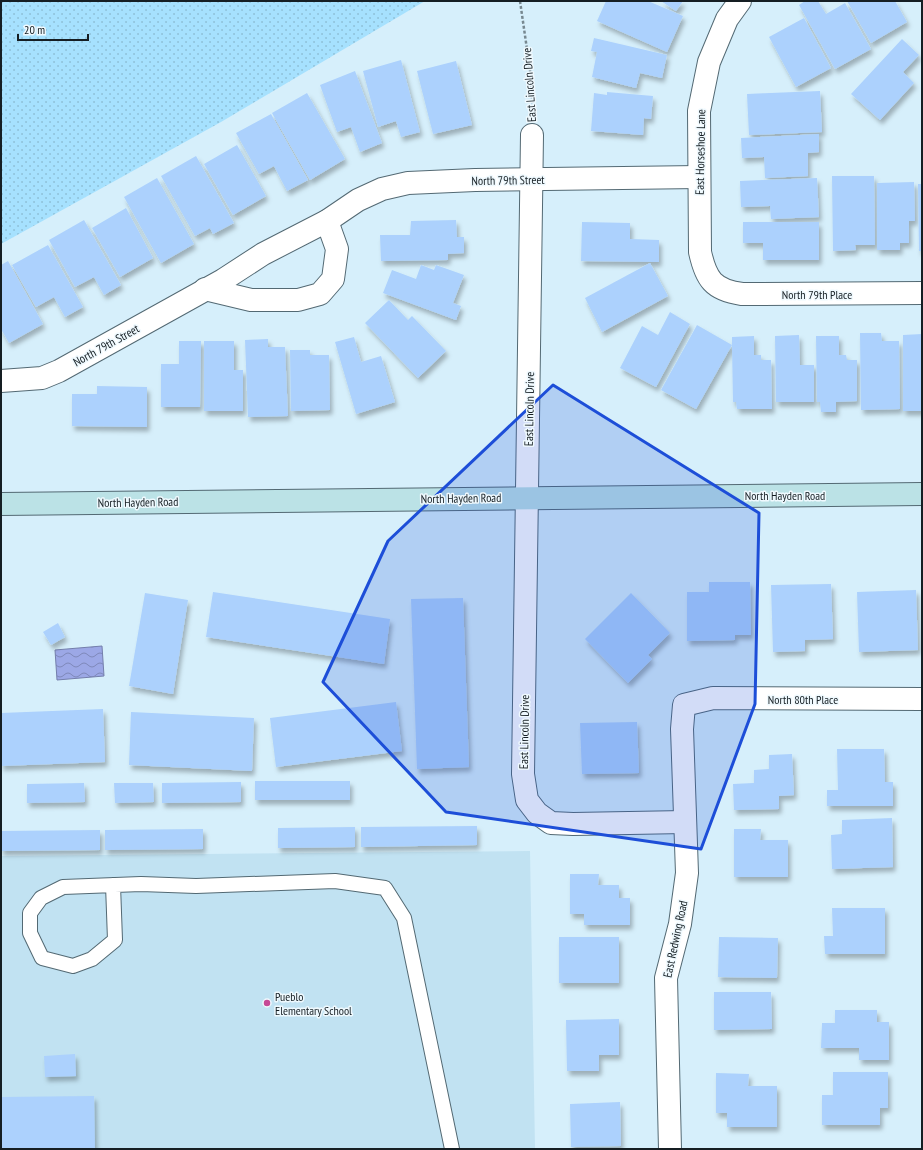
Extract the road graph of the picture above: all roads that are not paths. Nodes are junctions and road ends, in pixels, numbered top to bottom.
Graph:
1 (740, 1) edge
2 (532, 135) road end
3 (699, 177) junction
4 (530, 179) junction
5 (327, 221) junction
6 (714, 285) joint
7 (205, 289) junction
8 (922, 293) edge
9 (1, 382) edge
10 (922, 494) edge
11 (527, 497) junction
12 (1, 504) edge
13 (922, 699) edge
14 (684, 705) joint
15 (685, 822) junction
16 (114, 885) junction
17 (452, 1149) edge
18 (670, 1149) edge

1 - 3 street, East Horseshoe Lane
2 - 4 street, East Lincoln Drive
3 - 4 street, North 79th Street
3 - 6 street, East Horseshoe Lane
4 - 5 street, North 79th Street
4 - 11 street, East Lincoln Drive
5 - 7 street, North 79th Street
5 - 7 street
6 - 8 street, North 79th Place
7 - 9 street, North 79th Street
10 - 11 main road, North Hayden Road
11 - 12 main road, North Hayden Road
11 - 15 street, East Lincoln Drive
13 - 14 street, North 80th Place
14 - 15 street, East Redwing Road
15 - 18 street, East Redwing Road
16 - 16 lane
16 - 17 lane

